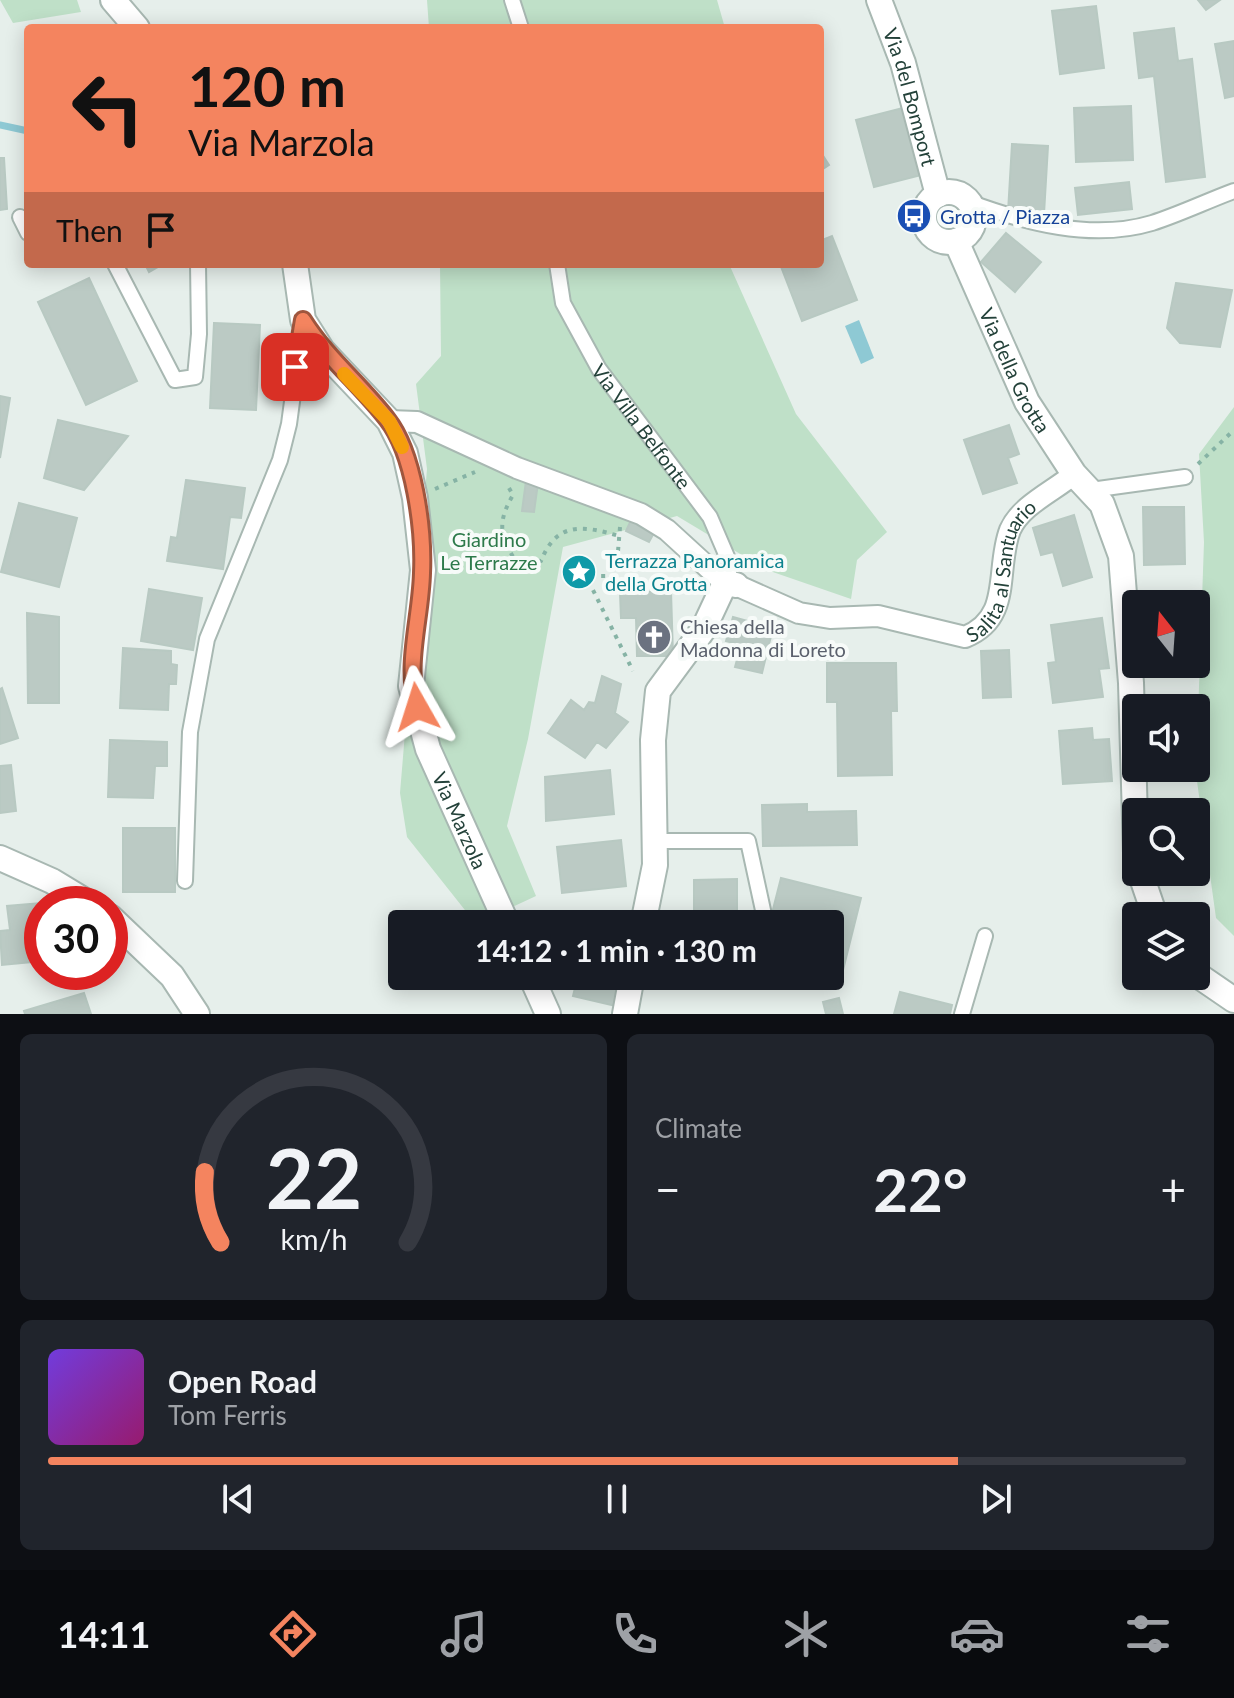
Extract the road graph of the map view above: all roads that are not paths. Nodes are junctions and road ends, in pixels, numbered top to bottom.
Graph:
1 (113, 0) edge
2 (512, 0) edge
3 (879, 0) edge
4 (134, 24) edge
5 (520, 24) edge
6 (1234, 191) edge
7 (938, 195) junction
8 (969, 202) junction
9 (20, 217) dead end
10 (24, 225) edge
11 (956, 241) junction
12 (117, 268) edge
13 (198, 268) edge
14 (296, 268) edge
15 (558, 268) edge
16 (303, 320) junction
17 (389, 421) junction
18 (1185, 477) road end
19 (1083, 482) junction
20 (730, 584) junction
21 (1134, 798) edge
22 (656, 841) junction
23 (0, 858) edge
24 (185, 881) dead end
25 (60, 886) edge
26 (501, 910) edge
27 (646, 910) edge
28 (763, 910) edge
29 (128, 930) edge
30 (985, 936) dead end
31 (1210, 984) edge
32 (537, 990) edge
33 (629, 990) edge
34 (1234, 1000) edge
35 (197, 1014) edge
36 (548, 1014) edge
37 (625, 1014) edge
38 (962, 1014) edge

1 - 4 street
2 - 5 lane
3 - 7 street, Via del Bomport
6 - 8 lane
7 - 8 street
7 - 11 street
8 - 11 street
9 - 10 lane
11 - 19 street, Via della Grotta
12 - 13 lane
14 - 16 street, Via Marzola
15 - 20 lane, Via Villa Belfonte
16 - 17 street, Via Marzola
16 - 24 lane, Via Marzola
17 - 20 street, Salita al Santuario
17 - 26 street, Via Marzola
18 - 19 lane
19 - 20 street, Salita al Santuario
19 - 21 street, Via della Grotta
20 - 22 street, Via Villa Belfonte
22 - 27 street, Via Villa Belfonte
22 - 28 lane
23 - 25 street
29 - 35 street
30 - 38 lane
31 - 34 street
32 - 36 street
33 - 37 street

